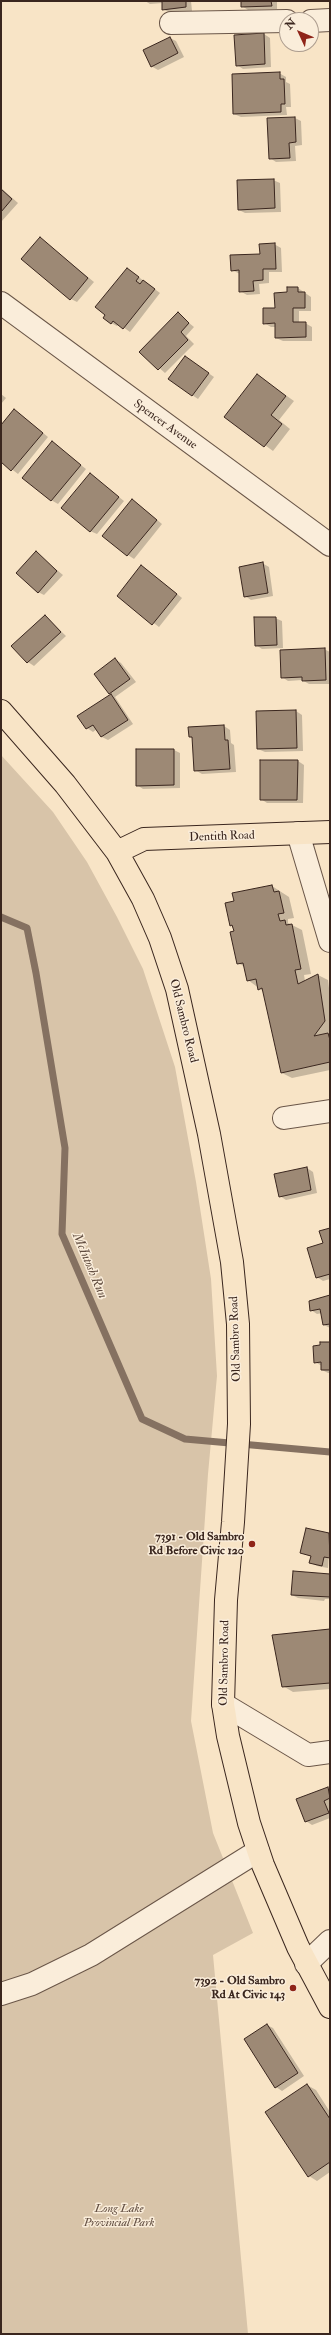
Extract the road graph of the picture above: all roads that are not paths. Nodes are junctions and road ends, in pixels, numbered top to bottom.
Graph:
1 (330, 20) edge
2 (279, 21) edge
3 (319, 21) edge
4 (171, 23) dead end
5 (1, 303) edge
6 (330, 545) edge
7 (1, 711) edge
8 (330, 832) edge
9 (298, 833) junction
10 (117, 852) junction
11 (330, 941) edge
12 (330, 1112) edge
13 (284, 1118) dead end
14 (223, 1704) junction
15 (330, 1752) edge
16 (258, 1852) junction
17 (330, 1940) edge
18 (306, 1964) junction
19 (1, 1994) edge
20 (330, 2007) edge

1 - 3 street
2 - 4 street
5 - 6 street, Spencer Avenue
7 - 10 main road, Old Sambro Road
8 - 9 main road, Dentith Road
9 - 10 main road, Dentith Road
9 - 11 street
10 - 14 main road, Old Sambro Road
12 - 13 street
14 - 15 street
14 - 16 main road, Old Sambro Road
16 - 18 main road, Old Sambro Road
16 - 19 street
17 - 18 street
18 - 20 main road, Old Sambro Road

